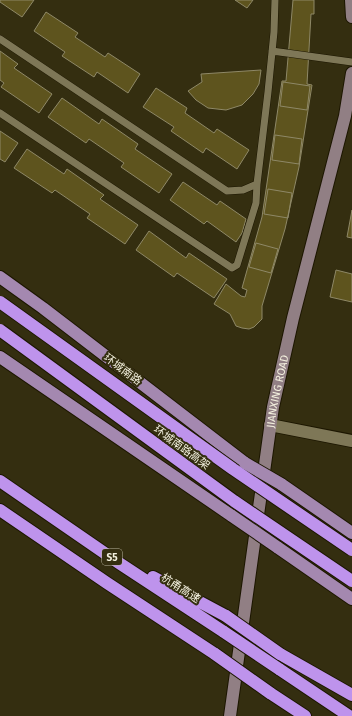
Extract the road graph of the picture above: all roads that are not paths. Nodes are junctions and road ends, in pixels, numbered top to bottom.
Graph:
1 (275, 0) edge
2 (351, 0) edge
3 (352, 17) edge
4 (0, 39) edge
5 (272, 51) junction
6 (352, 62) edge
7 (352, 73) edge
8 (0, 113) edge
9 (349, 116) edge
10 (257, 184) junction
11 (0, 277) edge
12 (0, 302) edge
13 (0, 330) edge
14 (0, 357) edge
15 (270, 425) junction
16 (352, 441) edge
17 (0, 481) edge
18 (0, 510) edge
19 (352, 533) edge
20 (88, 541) junction
21 (352, 550) edge
22 (352, 581) edge
23 (352, 598) edge
24 (352, 695) edge
25 (230, 716) edge
26 (305, 716) edge
27 (349, 716) edge

1 - 5 lane
2 - 3 street
4 - 10 lane
5 - 6 lane
5 - 10 lane
7 - 9 street, JIANXING ROAD
8 - 10 lane
9 - 15 street, JIANXING ROAD
11 - 19 main road, 环城南路, bridge
12 - 21 highway, 环城南路高架, bridge
13 - 22 highway, 环城南路高架, bridge
14 - 23 main road, bridge
15 - 16 street
15 - 25 street, JIANXING ROAD
17 - 20 highway, 杭甬高速 / S5
18 - 26 highway, S5, bridge
20 - 24 highway, bridge
20 - 27 highway, 杭甬高速 / S5, bridge

